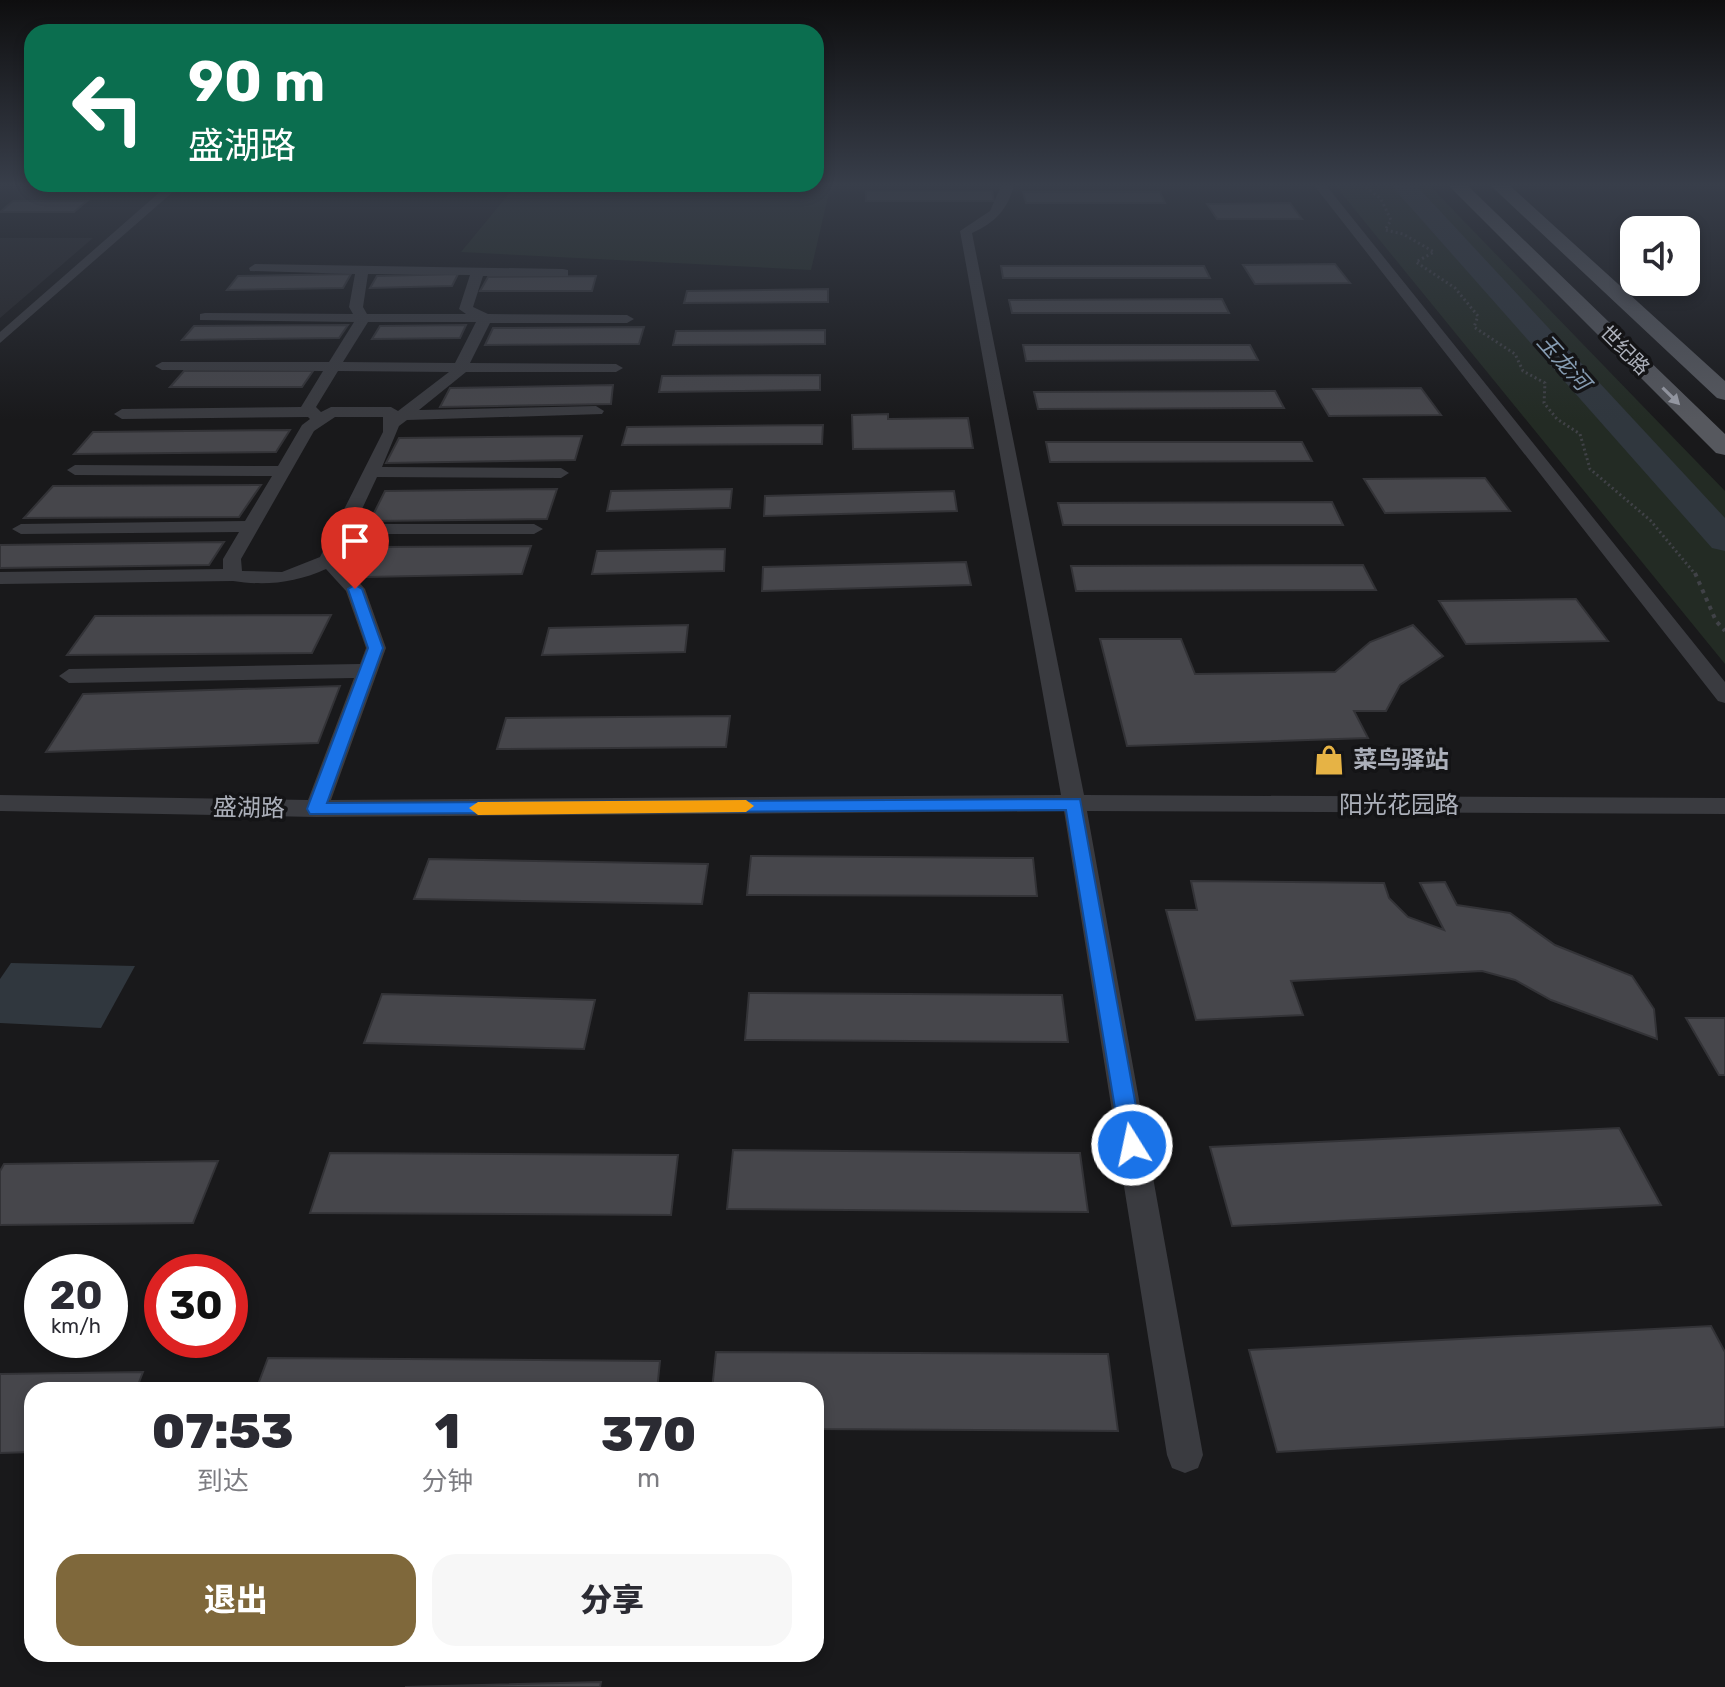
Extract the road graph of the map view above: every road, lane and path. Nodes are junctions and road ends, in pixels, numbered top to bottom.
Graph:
1 (87, 263) edge
2 (972, 263) edge
3 (1381, 263) edge
4 (1417, 263) edge
5 (1536, 263) edge
6 (1584, 263) edge
7 (255, 268) dead end
8 (362, 270) junction
9 (478, 272) junction
10 (563, 273) dead end
11 (205, 317) dead end
12 (363, 318) junction
13 (485, 318) junction
14 (627, 319) dead end
15 (0, 339) edge
16 (162, 366) dead end
17 (333, 367) junction
18 (461, 367) junction
19 (616, 368) dead end
20 (1725, 393) edge
21 (596, 411) dead end
22 (122, 414) dead end
23 (316, 416) junction
24 (397, 420) junction
25 (1725, 448) edge
26 (75, 470) dead end
27 (284, 471) junction
28 (371, 472) junction
29 (561, 473) dead end
30 (252, 526) junction
31 (21, 529) dead end
32 (343, 529) junction
33 (534, 529) dead end
34 (328, 560) junction
35 (233, 575) junction
36 (0, 578) edge
37 (1725, 631) edge
38 (367, 671) junction
39 (69, 676) dead end
40 (1725, 696) edge
41 (0, 803) edge
42 (1074, 803) junction
43 (1725, 806) edge
44 (316, 809) junction
45 (1185, 1455) dead end

1 - 15 street
2 - 42 street
3 - 40 street
4 - 37 path
5 -> 25 main road, 世纪路
6 - 20 main road, 世纪路
7 - 8 street
8 - 9 street
8 - 12 street
9 - 10 street
9 - 13 street
11 - 12 street
12 - 13 street
12 - 17 street
13 - 14 street
13 - 18 street
16 - 17 street
17 - 18 street
17 - 23 street
18 - 19 street
18 - 24 street
21 - 24 street
22 - 23 street
23 - 24 street
23 - 27 street
24 - 28 street
26 - 27 street
27 - 30 street
28 - 29 street
28 - 32 street
30 - 31 street
30 - 35 street
32 - 33 street
32 - 34 street
34 - 35 street
34 - 38 street
35 - 36 street
38 - 39 street
38 - 44 street
41 - 44 street, 盛湖路
42 - 43 street, 阳光花园路
42 - 44 street, 盛湖路
42 - 45 street

